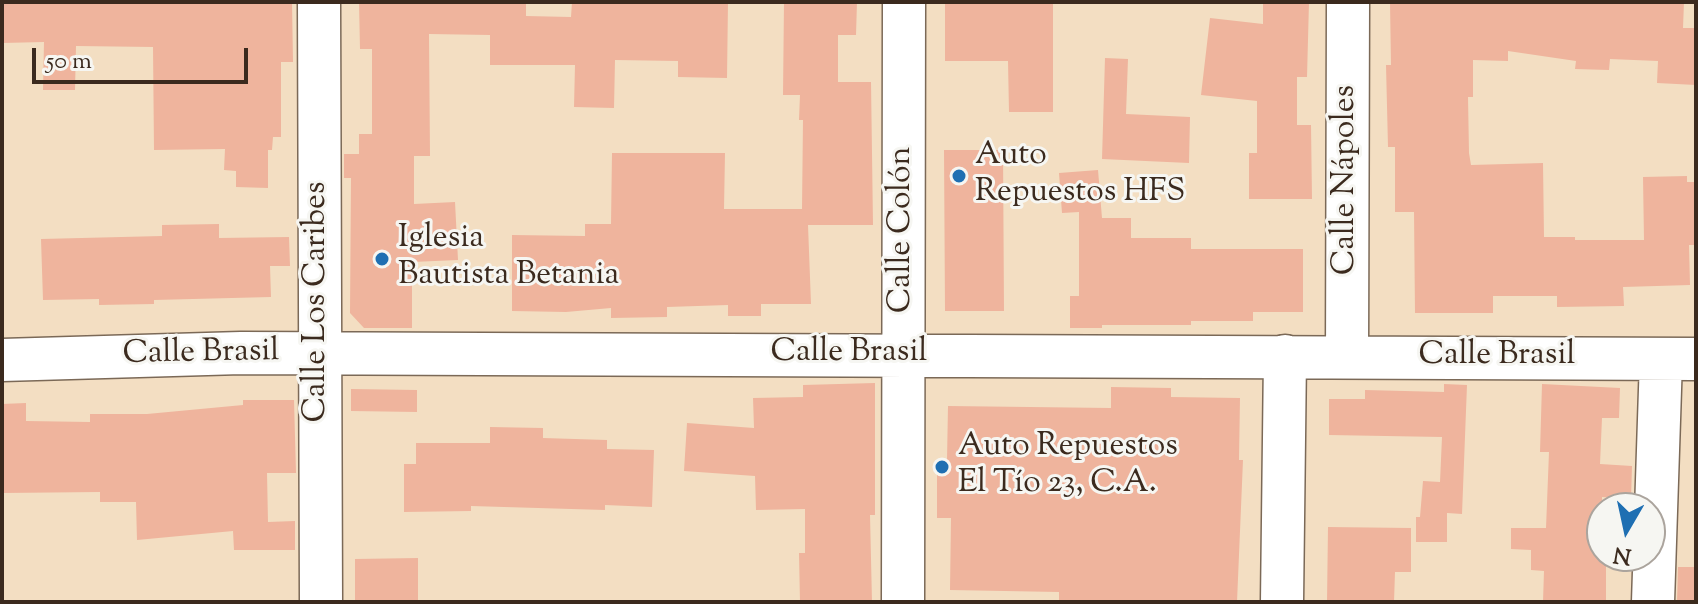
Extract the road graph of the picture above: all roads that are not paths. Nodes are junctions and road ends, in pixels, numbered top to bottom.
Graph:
1 (319, 2) edge
2 (904, 2) edge
3 (1348, 2) edge
4 (319, 353) junction
5 (904, 355) junction
6 (1285, 356) junction
7 (1347, 357) junction
8 (1679, 359) edge
9 (2, 360) edge
10 (321, 602) edge
11 (903, 602) edge
12 (1282, 602) edge
13 (1653, 602) edge

1 - 4 street, Calle Los Caribes
2 - 5 street, Calle Colón
3 - 7 street, Calle Nápoles
4 - 5 street, Calle Brasil
4 - 9 street, Calle Brasil
4 - 10 street, Calle Los Caribes
5 - 6 street, Calle Brasil
5 - 11 street, Calle Colón
6 - 7 street, Calle Brasil
6 - 12 street
7 - 8 street, Calle Brasil
8 - 13 street

